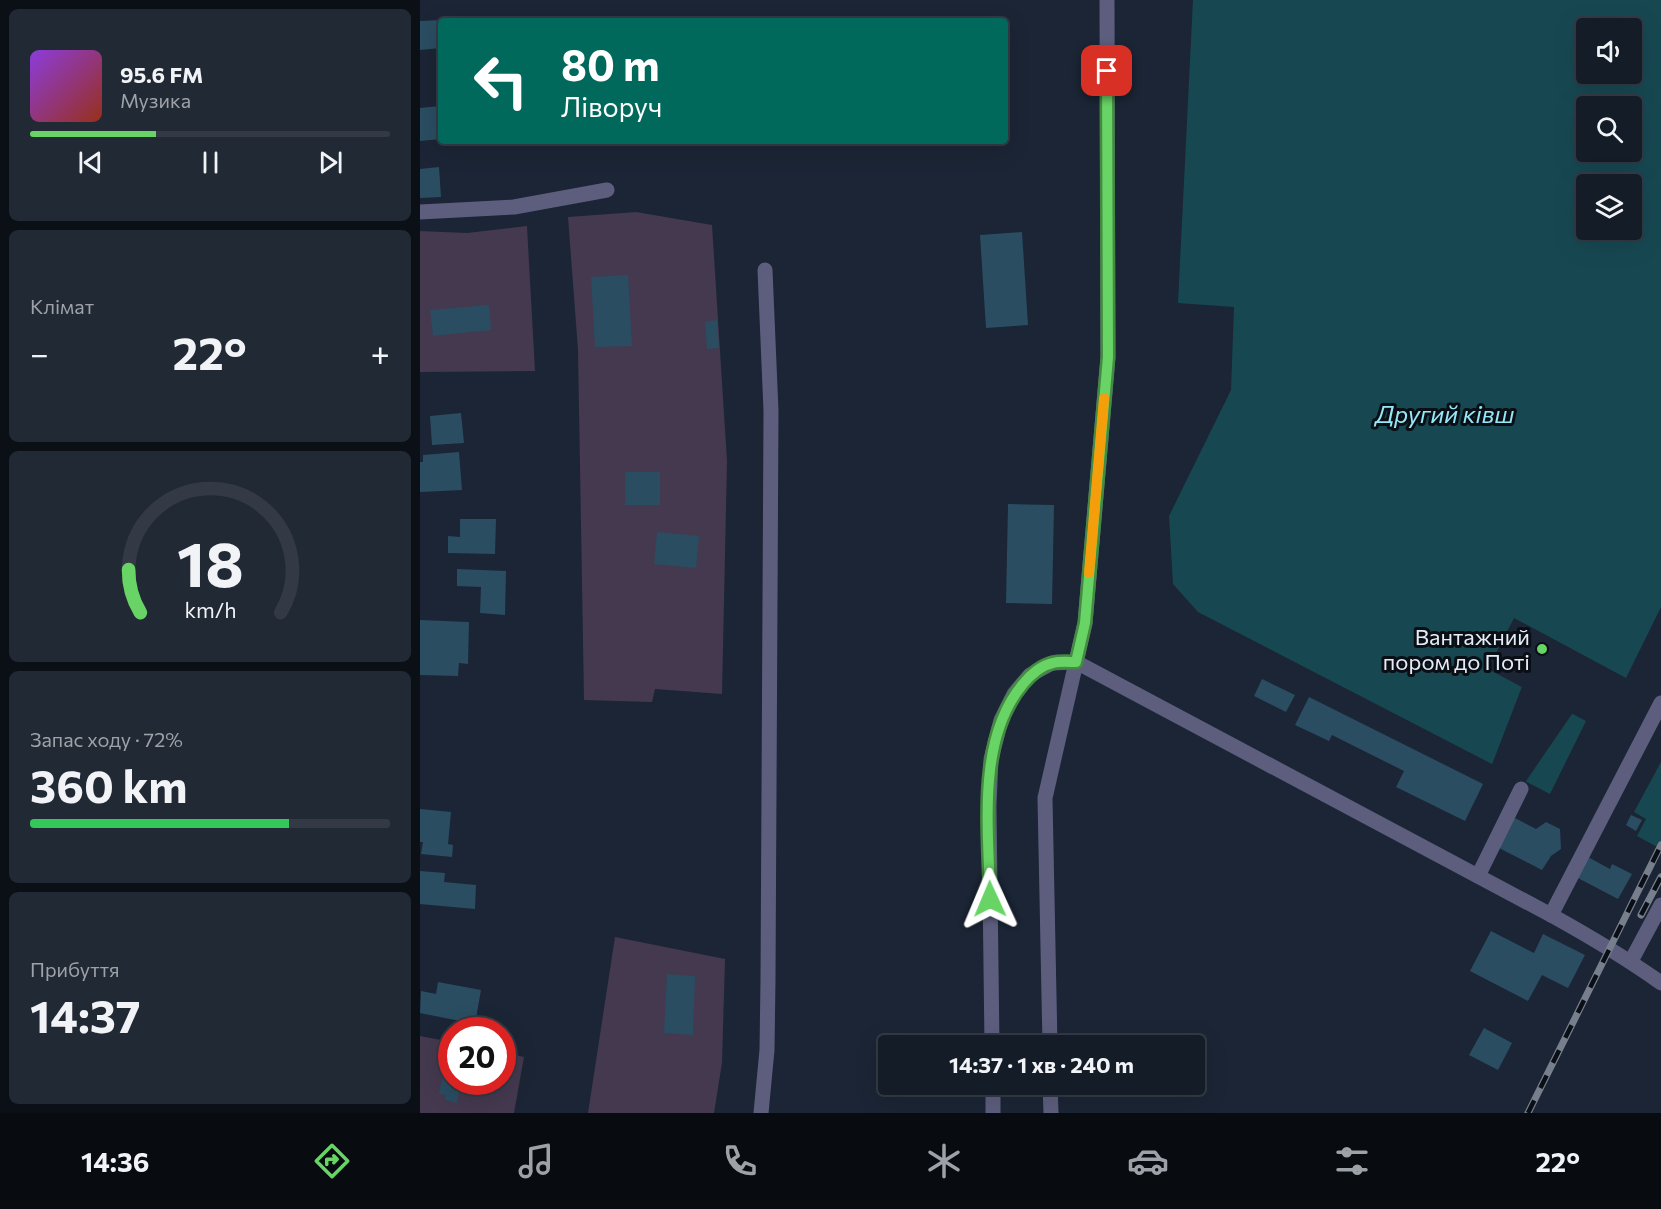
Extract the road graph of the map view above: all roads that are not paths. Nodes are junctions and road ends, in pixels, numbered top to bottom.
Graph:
1 (1107, 0) edge
2 (607, 190) dead end
3 (420, 212) edge
4 (765, 270) dead end
5 (1076, 662) junction
6 (1661, 704) edge
7 (1521, 789) dead end
8 (1478, 876) junction
9 (1661, 905) edge
10 (1551, 915) junction
11 (1631, 961) junction
12 (1661, 983) edge
13 (992, 1035) edge
14 (1050, 1035) edge
15 (993, 1095) edge
16 (1050, 1095) edge
17 (761, 1113) edge
18 (993, 1113) edge
19 (1051, 1113) edge

1 - 5 lane
2 - 3 lane
4 - 17 lane
5 - 8 lane
5 - 13 lane
5 - 14 lane
6 - 10 lane
7 - 8 lane
8 - 10 lane
9 - 11 lane
10 - 11 lane
11 - 12 lane
15 - 18 lane
16 - 19 lane

